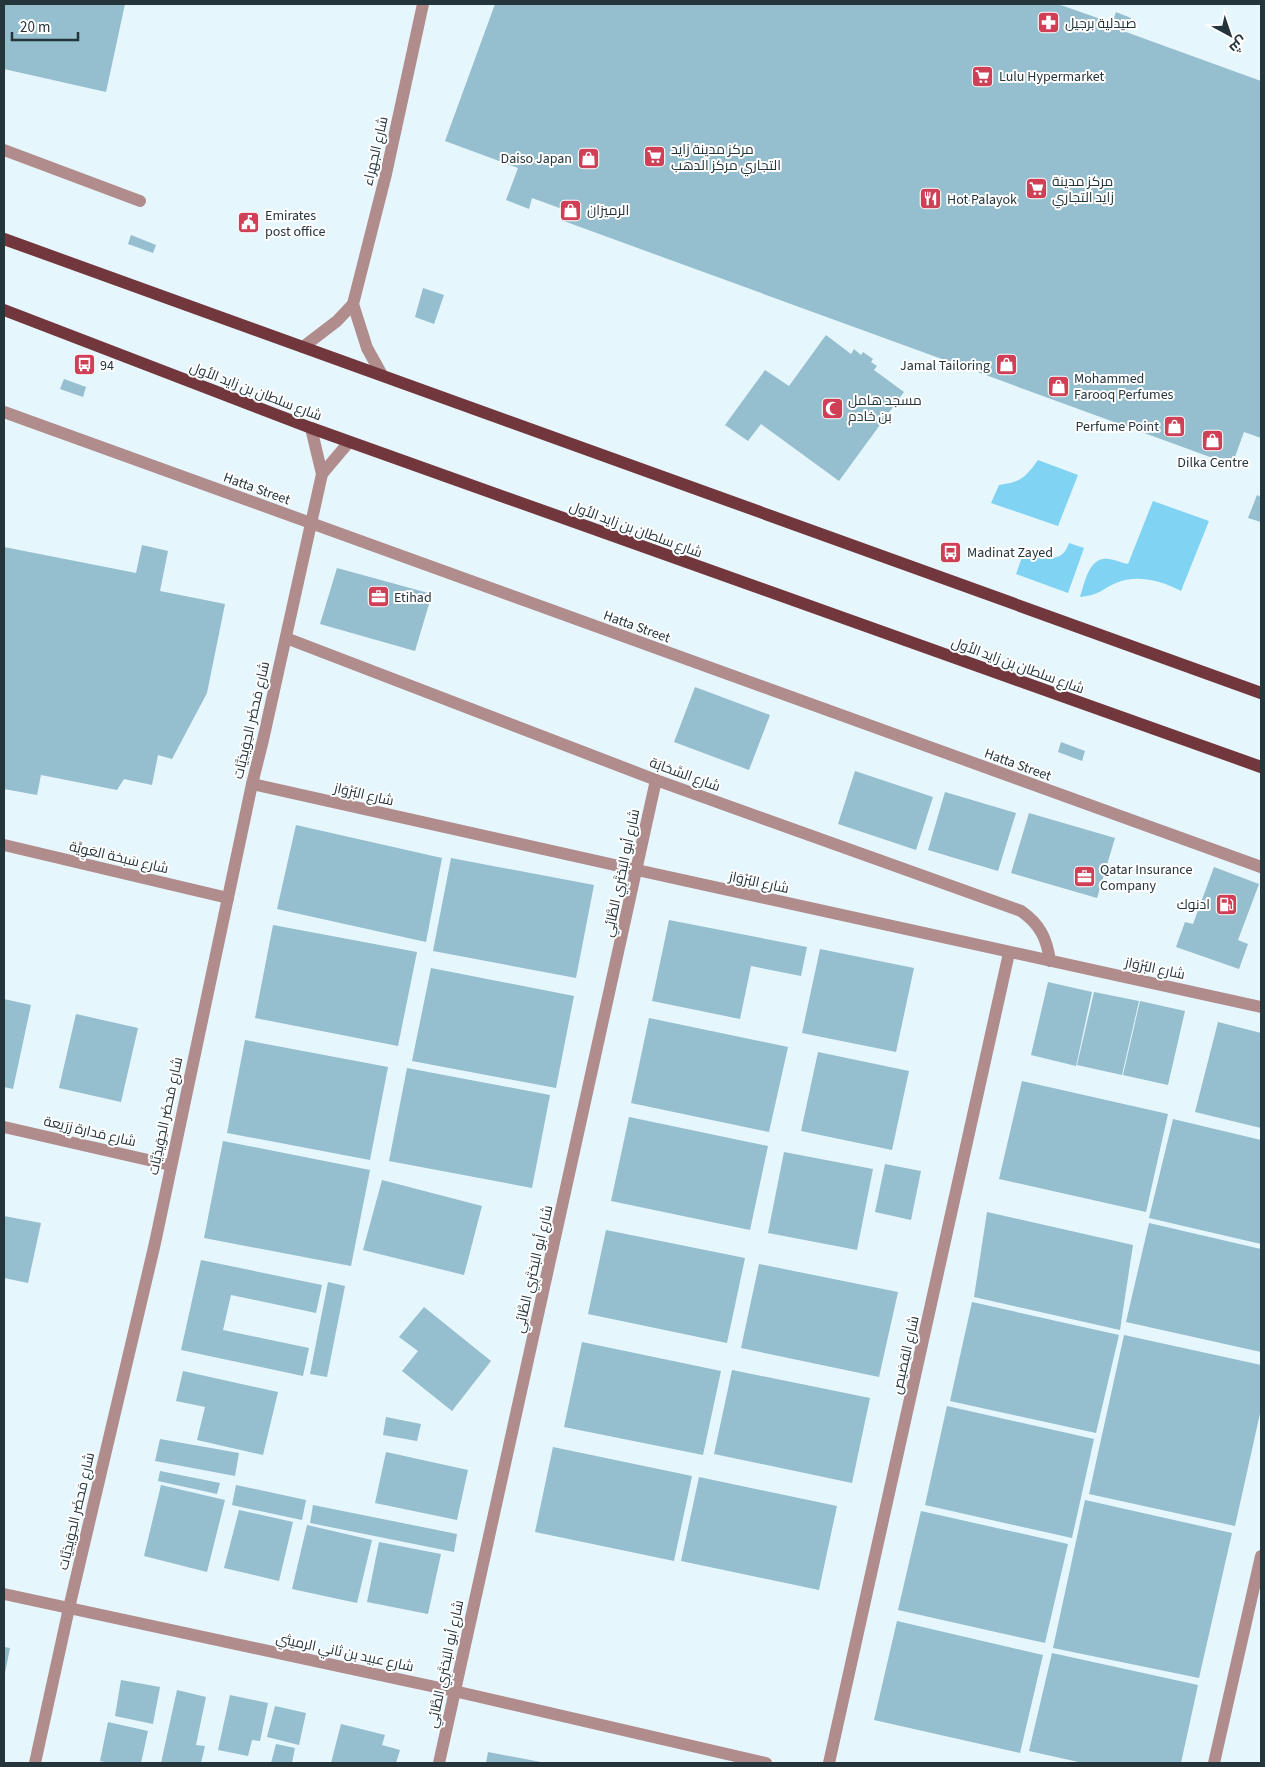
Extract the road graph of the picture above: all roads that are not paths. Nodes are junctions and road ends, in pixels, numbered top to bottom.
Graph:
1 (424, 4) edge
2 (4, 150) edge
3 (140, 201) dead end
4 (4, 239) edge
5 (353, 304) junction
6 (4, 310) edge
7 (303, 347) junction
8 (382, 375) junction
9 (4, 412) edge
10 (311, 428) junction
11 (349, 442) junction
12 (322, 474) junction
13 (311, 524) junction
14 (286, 638) junction
15 (1261, 693) edge
16 (1261, 767) edge
17 (656, 780) junction
18 (252, 784) junction
19 (4, 845) edge
20 (1261, 867) edge
21 (637, 870) junction
22 (228, 898) junction
23 (1010, 953) junction
24 (1050, 961) junction
25 (1261, 1007) edge
26 (4, 1127) edge
27 (170, 1165) junction
28 (1261, 1556) edge
29 (4, 1594) edge
30 (1256, 1604) edge
31 (69, 1608) junction
32 (454, 1691) junction
33 (35, 1763) edge
34 (438, 1763) edge
35 (766, 1763) edge
36 (829, 1763) edge
37 (1214, 1763) edge

1 - 5 street, شارع الجهراء
2 - 3 street
4 - 7 main road
5 - 7 street, شارع الجهراء
5 - 8 street
6 - 10 main road, شارع سلطان بن زايد الأول
7 - 8 main road
8 - 15 main road
9 - 13 street, Hatta Street
10 - 11 main road, شارع سلطان بن زايد الأول
10 - 12 street, شارع مَحضَر الحِوَيذِيَّات
11 - 12 street, شارع مَحضَر الحِوَيذِيَّات
11 - 16 main road, شارع سلطان بن زايد الأول
12 - 13 street, شارع مَحضَر الحِوَيذِيَّات
13 - 14 street, شارع مَحضَر الحِوَيذِيَّات
13 - 20 street, Hatta Street
14 - 17 street, شارع السَّحَابَة
14 - 18 street, شارع مَحضَر الحِوَيذِيَّات
17 - 21 street, شارع أبو البَختَرِي الطَّائِي
17 - 24 street, شارع السَّحَابَة
18 - 21 street, شارع البُرْوَاز
18 - 22 street, شارع مَحضَر الحِوَيذِيَّات
19 - 22 street, شارع سَبخة العَوِيَّة
21 - 23 street, شارع البُرْوَاز
21 - 32 street, شارع أبو البَختَرِي الطَّائِي
22 - 27 street, شارع مَحضَر الحِوَيذِيَّات
23 - 24 street, شارع البُرْوَاز
23 - 36 street, شارع القِصَيص
24 - 25 street, شارع البُرْوَاز
26 - 27 street, شارع مَدارة زِرَيعة
27 - 31 street, شارع مَحضَر الحِوَيذِيَّات
28 - 30 street
29 - 31 street, شارع عبيد بن ثاني الرميثي
30 - 37 street
31 - 32 street, شارع عبيد بن ثاني الرميثي
31 - 33 street, شارع مَحضَر الحِوَيذِيَّات
32 - 34 street, شارع أبو البَختَرِي الطَّائِي
32 - 35 street, شارع عبيد بن ثاني الرميثي

